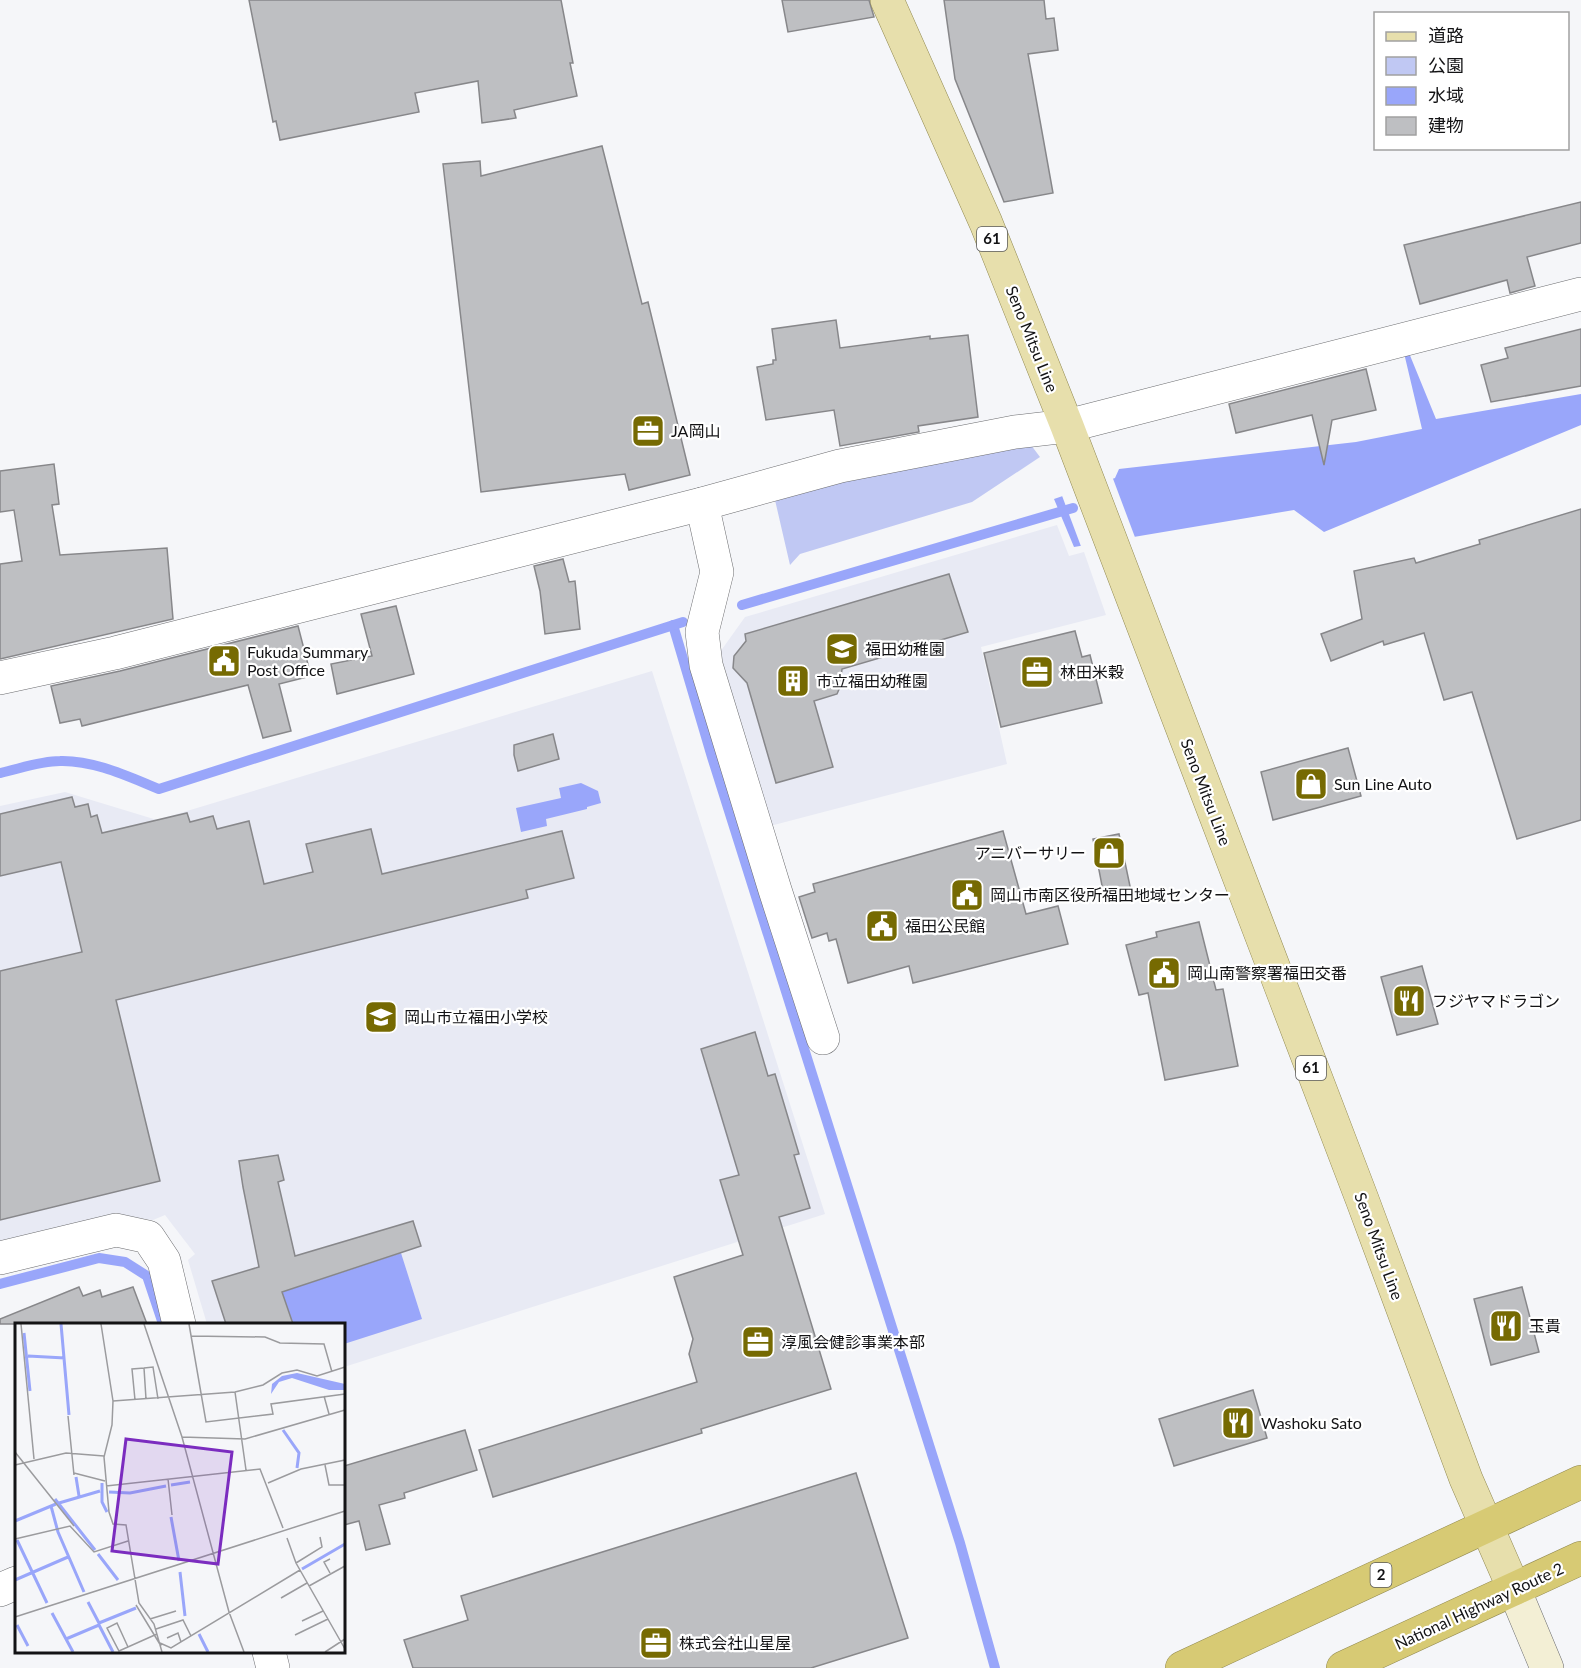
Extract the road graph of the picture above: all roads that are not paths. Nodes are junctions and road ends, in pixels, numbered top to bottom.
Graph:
1 (886, 0) edge
2 (1581, 294) edge
3 (1067, 426) junction
4 (702, 504) junction
5 (0, 678) edge
6 (823, 1038) dead end
7 (0, 1258) edge
8 (180, 1323) edge
9 (1581, 1482) edge
10 (1487, 1525) junction
11 (1581, 1558) edge
12 (15, 1583) edge
13 (1514, 1589) junction
14 (0, 1590) edge
15 (269, 1653) edge
16 (273, 1668) edge
17 (1182, 1668) edge
18 (1343, 1668) edge
19 (1547, 1668) edge

1 - 3 main road, Seno Mitsu Line / 61
2 - 3 street
3 - 4 street
3 - 10 main road, Seno Mitsu Line / 61
4 - 5 street
4 - 6 street
7 - 8 street
9 - 10 highway, 2
10 - 13 main road, Seno Mitsu Line / 61
10 - 17 highway, 2
11 - 13 highway, National Highway Route 2
12 - 14 street
13 - 18 highway, National Highway Route 2
13 - 19 main road
15 - 16 street

